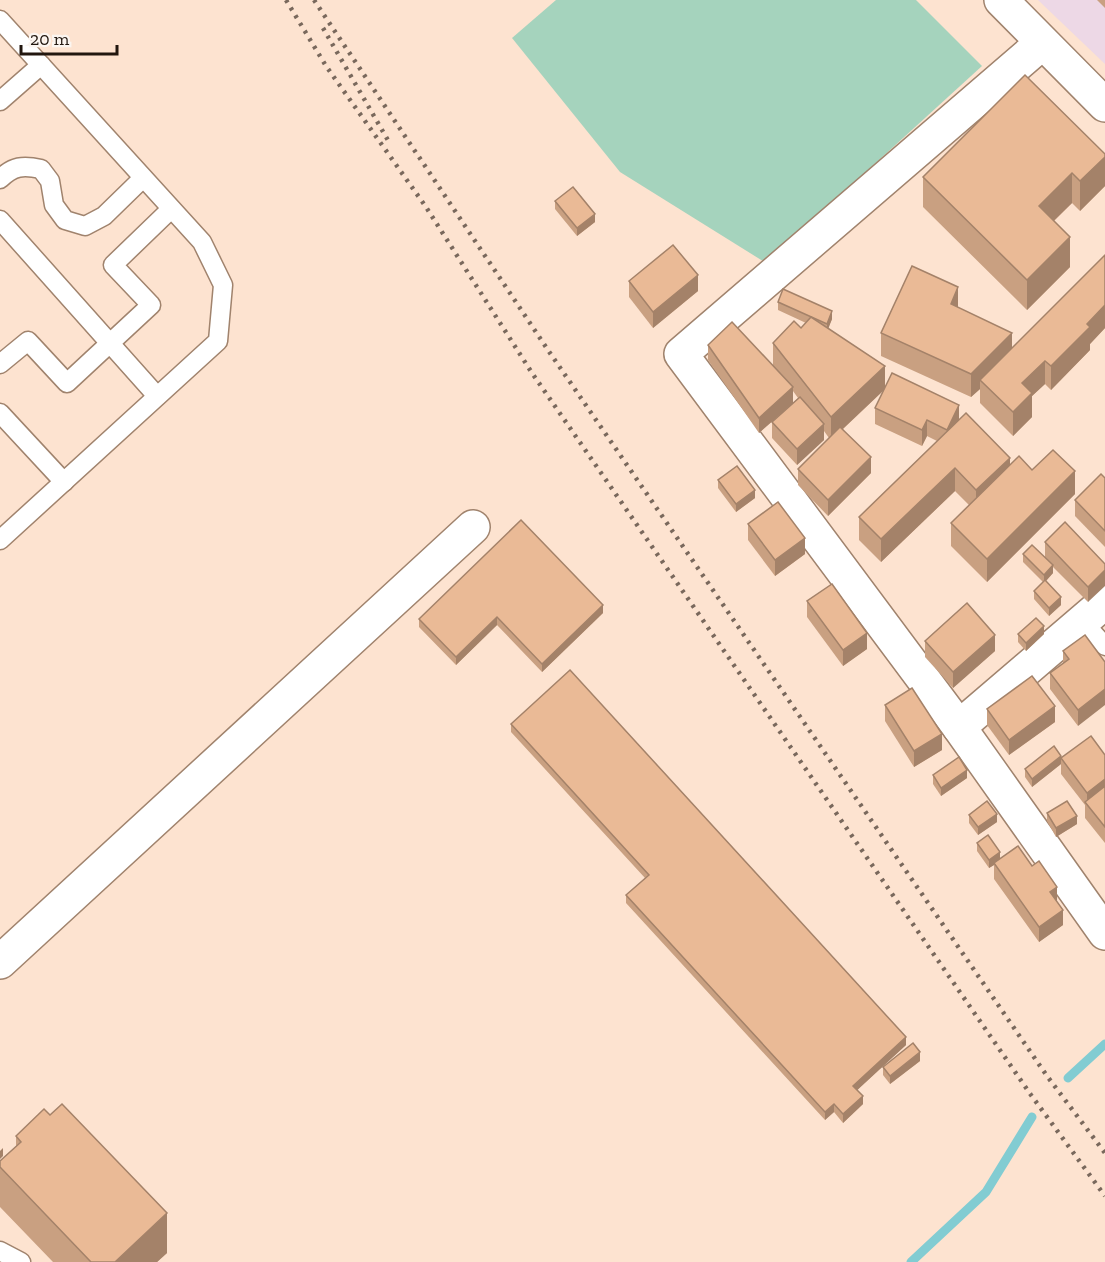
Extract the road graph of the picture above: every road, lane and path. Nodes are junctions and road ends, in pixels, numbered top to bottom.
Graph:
1 (1001, 0) edge
2 (0, 21) edge
3 (1042, 43) junction
4 (41, 65) junction
5 (0, 101) edge
6 (1105, 105) edge
7 (142, 178) junction
8 (0, 179) edge
9 (171, 209) junction
10 (0, 220) edge
11 (110, 344) junction
12 (0, 364) edge
13 (158, 396) junction
14 (0, 413) edge
15 (64, 482) junction
16 (473, 527) dead end
17 (0, 540) edge
18 (1093, 611) edge
19 (1105, 646) edge
20 (959, 727) junction
21 (1105, 933) edge
22 (0, 962) edge
23 (0, 1251) edge
24 (21, 1262) edge

1 - 3 street
2 - 4 lane
3 - 6 street
3 - 20 street
4 - 5 lane
4 - 7 lane
7 - 8 lane
7 - 9 lane
9 - 11 lane
9 - 13 lane
10 - 11 lane
11 - 12 lane
11 - 13 lane
13 - 15 lane
14 - 15 lane
15 - 17 lane
16 - 22 street
18 - 19 lane
18 - 20 street
20 - 21 street
23 - 24 lane

